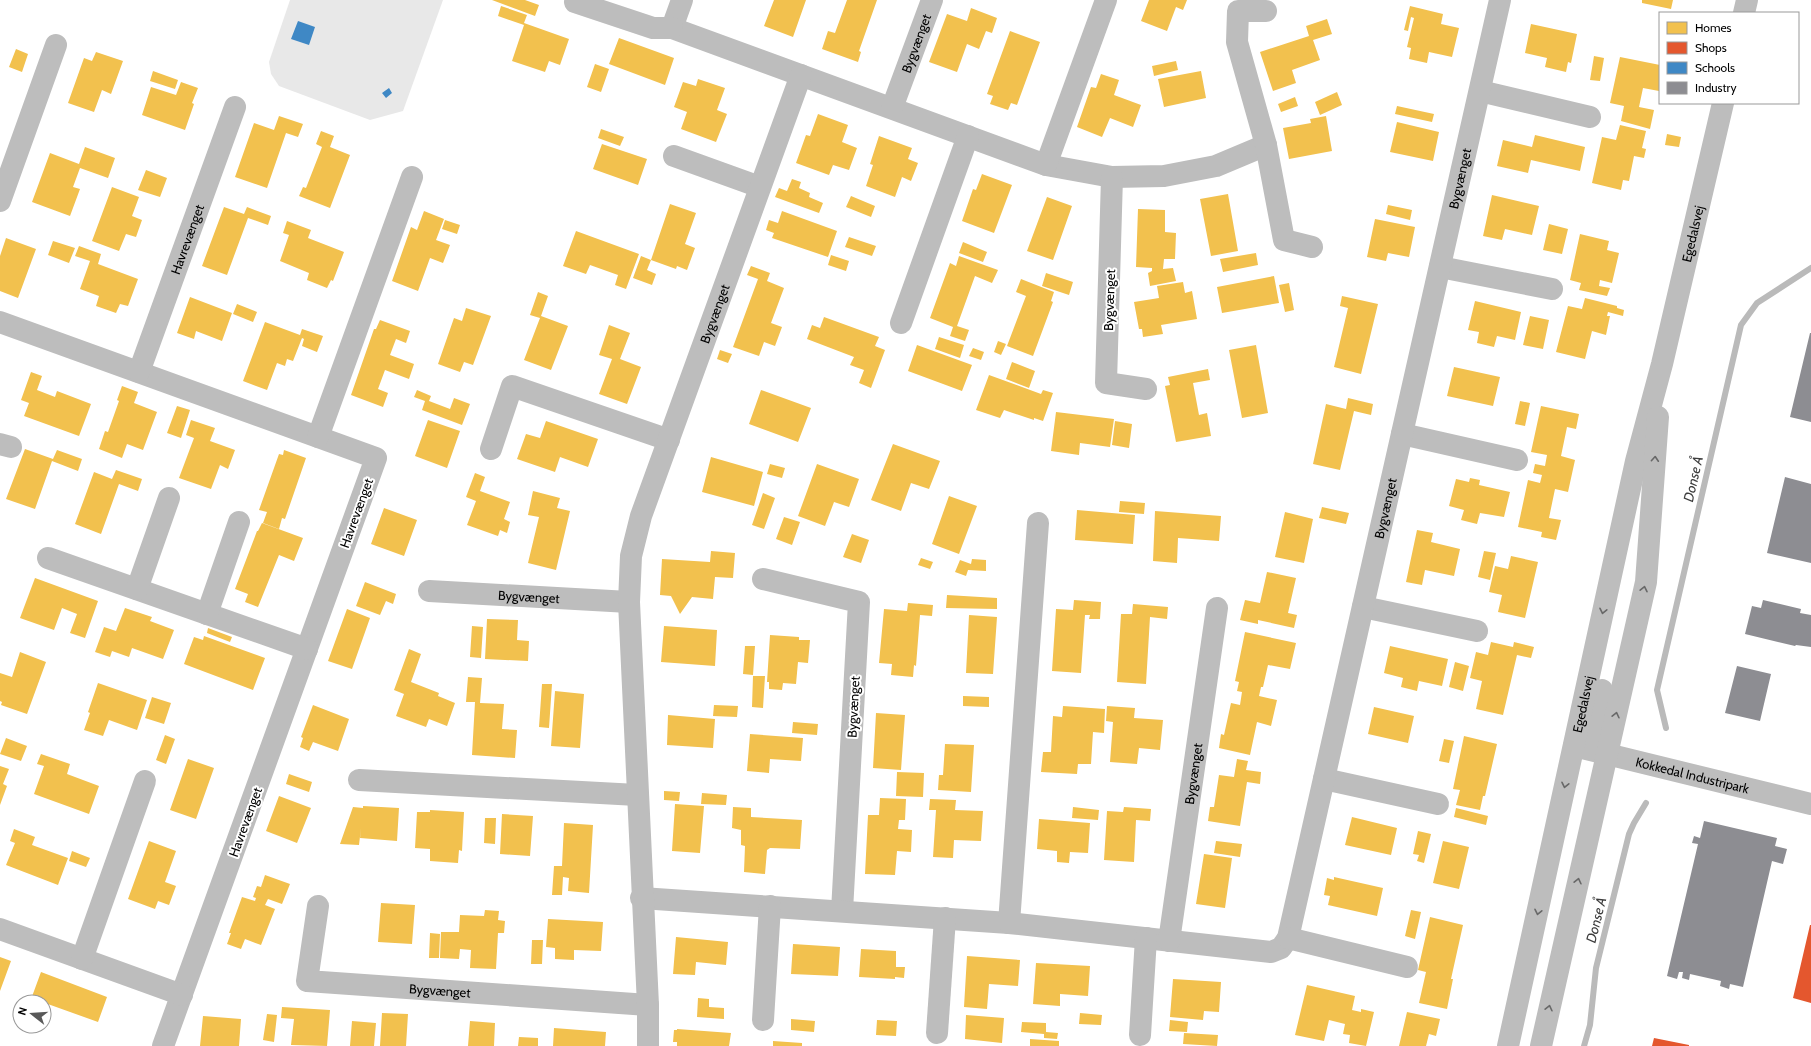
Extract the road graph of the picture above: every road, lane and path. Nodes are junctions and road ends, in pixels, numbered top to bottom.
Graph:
1 (682, 0) edge
2 (932, 0) edge
3 (1106, 0) edge
4 (1500, 0) edge
5 (1747, 0) edge
6 (575, 2) dead end
7 (1266, 11) dead end
8 (1744, 12) edge
9 (672, 28) junction
10 (56, 45) dead end
11 (801, 76) junction
12 (1480, 91) junction
13 (1723, 104) edge
14 (235, 107) dead end
15 (892, 108) junction
16 (1590, 116) dead end
17 (968, 136) junction
18 (1266, 145) junction
19 (674, 156) dead end
20 (1046, 164) junction
21 (412, 177) dead end
22 (1112, 177) junction
23 (760, 188) junction
24 (0, 201) edge
25 (1312, 247) dead end
26 (1440, 267) junction
27 (1552, 289) dead end
28 (0, 322) edge
29 (901, 323) dead end
30 (1662, 364) junction
31 (139, 372) junction
32 (1146, 389) dead end
33 (1402, 434) junction
34 (318, 437) junction
35 (669, 440) junction
36 (491, 448) dead end
37 (1516, 460) dead end
38 (169, 498) dead end
39 (1624, 518) junction
40 (239, 522) dead end
41 (1038, 523) dead end
42 (48, 558) dead end
43 (763, 579) dead end
44 (137, 589) junction
45 (429, 590) dead end
46 (628, 602) junction
47 (1363, 607) junction
48 (1218, 608) dead end
49 (207, 614) junction
50 (1477, 631) dead end
51 (307, 649) junction
52 (1574, 746) junction
53 (1607, 753) junction
54 (1324, 779) junction
55 (359, 780) dead end
56 (145, 781) dead end
57 (637, 795) junction
58 (1438, 804) dead end
59 (1811, 804) edge
60 (641, 898) junction
61 (318, 906) dead end
62 (770, 906) junction
63 (842, 911) junction
64 (945, 918) junction
65 (1010, 923) junction
66 (0, 929) edge
67 (1146, 938) junction
68 (1288, 938) junction
69 (1169, 941) junction
70 (82, 959) junction
71 (1407, 967) dead end
72 (182, 995) junction
73 (648, 1005) junction
74 (763, 1020) dead end
75 (937, 1033) dead end
76 (1140, 1035) dead end
77 (164, 1046) edge
78 (648, 1046) edge
79 (1508, 1046) edge
80 (1540, 1046) edge

1 - 9 street
2 - 15 street, Bygvænget
3 - 20 street
4 - 12 street, Bygvænget
5 - 8 street
6 - 9 street
7 - 18 street
9 - 11 street
10 - 24 street
11 - 15 street
11 - 23 street, Bygvænget
12 - 16 street
12 - 26 street, Bygvænget
13 - 30 street, Egedalsvej
14 - 31 street, Havrevænget
15 - 17 street
17 - 20 street
17 - 29 street
18 - 22 street
18 - 25 street
19 - 23 street
20 - 22 street
21 - 34 street
22 - 32 street, Bygvænget
23 - 35 street, Bygvænget
26 - 27 street
26 - 33 street, Bygvænget
28 - 31 street, Havrevænget
30 - 39 street, Egedalsvej
53 -> 30 street, Egedalsvej
31 - 34 street, Havrevænget
33 - 37 street
33 - 47 street, Bygvænget
34 - 51 street, Havrevænget
35 - 36 street
35 - 46 street, Bygvænget
38 - 44 street
39 -> 52 street, Egedalsvej
39 - 53 street
40 - 49 street
41 - 65 street
42 - 44 street
43 - 63 street, Bygvænget
44 - 49 street
45 - 46 street, Bygvænget
46 - 57 street, Bygvænget
47 - 50 street
47 - 54 street, Bygvænget
48 - 69 street, Bygvænget
49 - 51 street
51 - 72 street, Havrevænget
52 - 53 street, Kokkedal Industripark
52 -> 79 street, Egedalsvej
53 - 59 street, Kokkedal Industripark
80 -> 53 street, Egedalsvej
54 - 58 street
54 - 68 street, Bygvænget
55 - 57 street
56 - 70 street
57 - 60 street, Bygvænget
60 - 62 street
60 - 73 street, Bygvænget
61 - 73 street, Bygvænget
62 - 63 street
62 - 74 street
63 - 64 street
64 - 65 street
64 - 75 street
65 - 67 street
66 - 70 street
67 - 69 street
67 - 76 street
68 - 69 street
68 - 71 street
70 - 72 street
72 - 77 street, Havrevænget
73 - 78 street, Bygvænget

